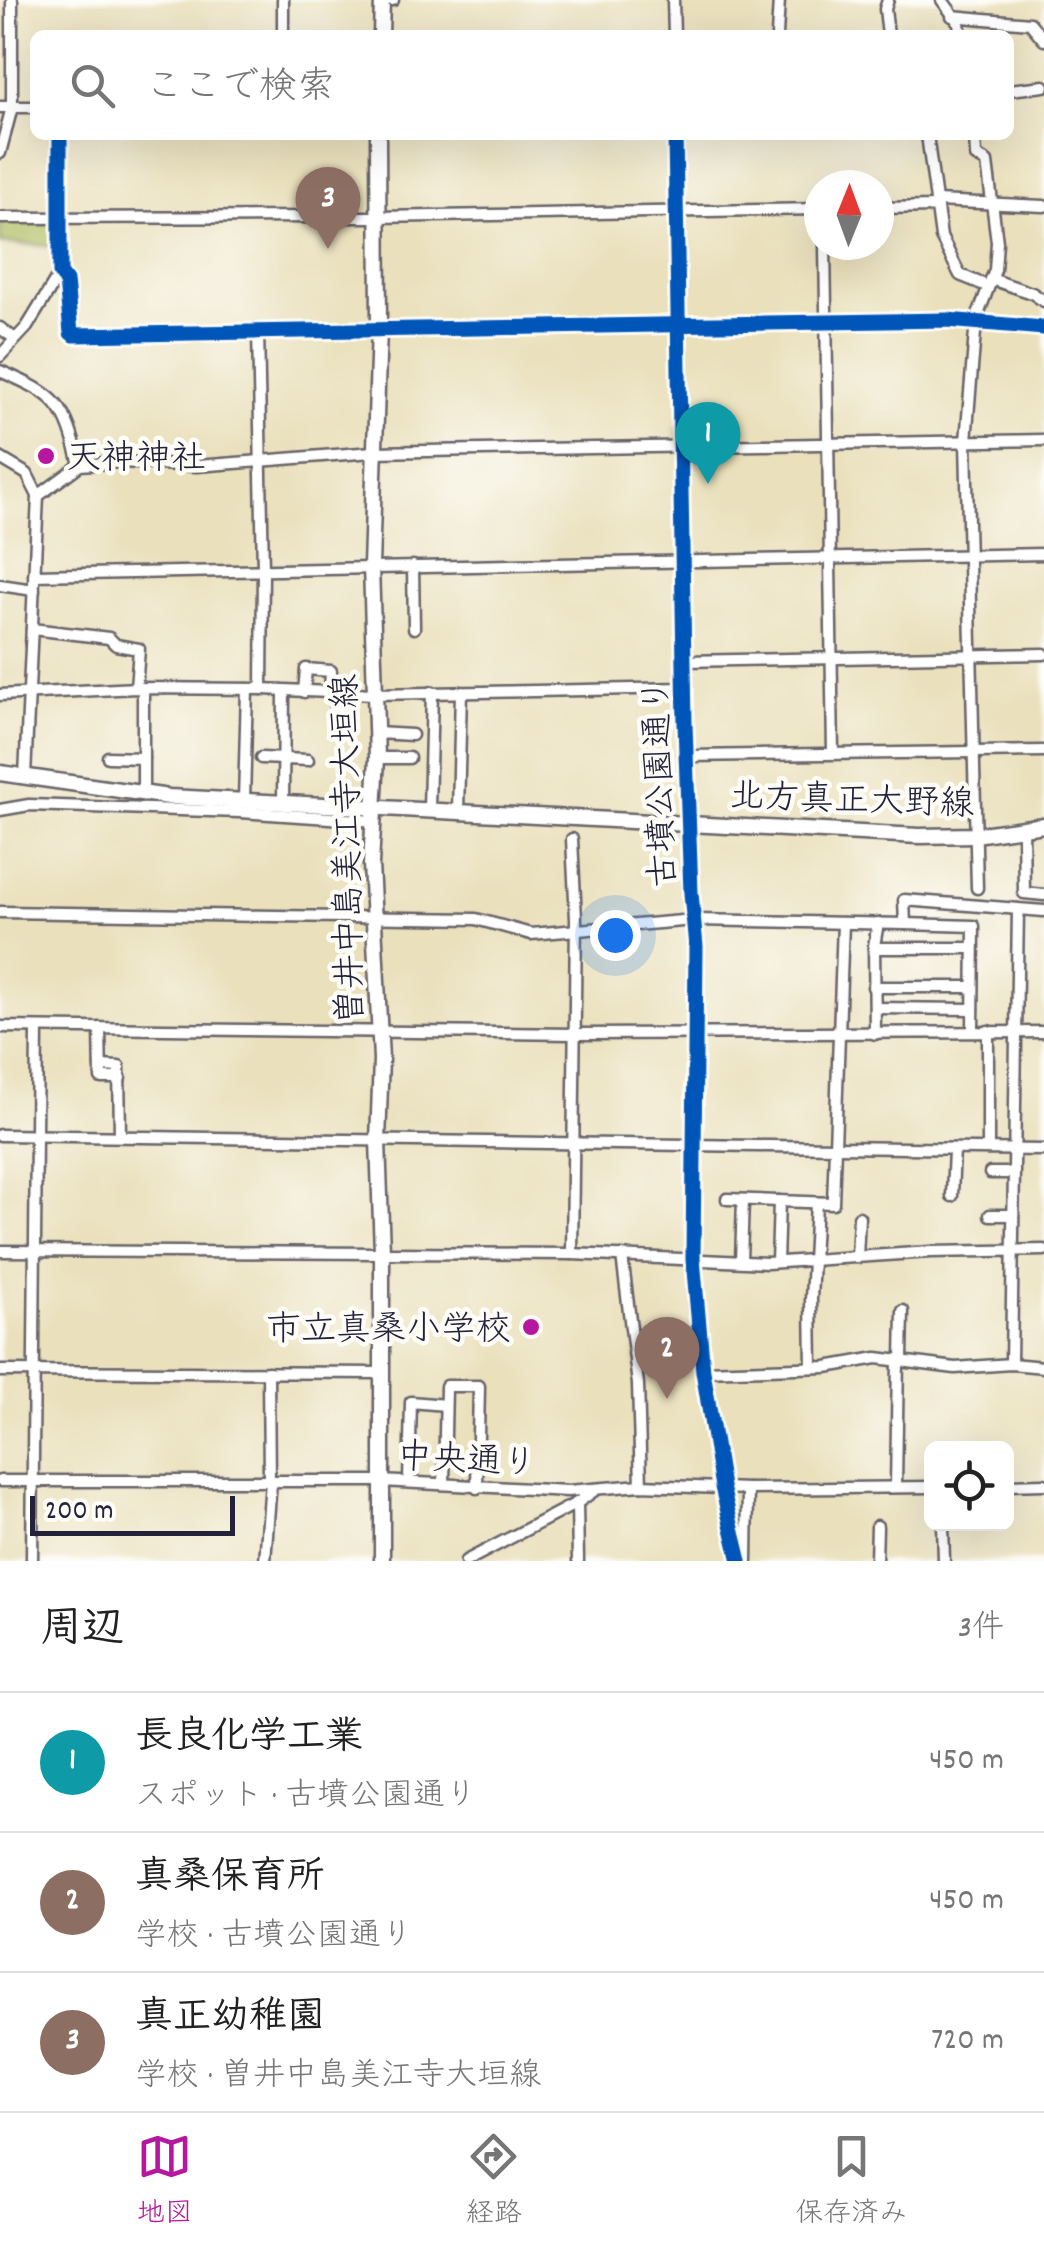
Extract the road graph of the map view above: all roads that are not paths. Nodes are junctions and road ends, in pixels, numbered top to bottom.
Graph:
1 (12, 0) edge
2 (283, 0) edge
3 (382, 0) edge
4 (674, 0) edge
5 (779, 0) edge
6 (888, 0) edge
7 (942, 0) edge
8 (952, 16) junction
9 (283, 30) edge
10 (381, 30) edge
11 (674, 30) edge
12 (777, 30) edge
13 (887, 30) edge
14 (960, 30) edge
15 (1044, 40) edge
16 (1044, 86) edge
17 (1014, 89) edge
18 (6, 107) edge
19 (60, 140) edge
20 (378, 140) edge
21 (676, 140) edge
22 (928, 140) edge
23 (975, 140) edge
24 (0, 154) edge
25 (990, 201) junction
26 (937, 204) junction
27 (1044, 206) edge
28 (894, 207) edge
29 (804, 209) edge
30 (676, 212) junction
31 (377, 217) junction
32 (0, 218) edge
33 (60, 218) junction
34 (825, 260) edge
35 (60, 273) junction
36 (989, 282) junction
37 (1044, 302) edge
38 (976, 320) junction
39 (678, 324) junction
40 (826, 324) junction
41 (0, 328) edge
42 (379, 328) junction
43 (1044, 328) edge
44 (258, 331) junction
45 (14, 338) junction
46 (0, 356) edge
47 (0, 371) edge
48 (1044, 440) edge
49 (966, 441) junction
50 (826, 446) junction
51 (680, 448) junction
52 (373, 452) junction
53 (0, 458) edge
54 (261, 458) junction
55 (80, 465) junction
56 (38, 496) junction
57 (1044, 554) edge
58 (970, 555) junction
59 (830, 558) junction
60 (682, 560) junction
61 (371, 566) junction
62 (413, 566) junction
63 (264, 569) junction
64 (34, 575) junction
65 (0, 585) edge
66 (34, 590) junction
67 (414, 628) dead end
68 (32, 629) junction
69 (1044, 654) edge
70 (971, 655) junction
71 (831, 658) junction
72 (684, 661) junction
73 (140, 688) junction
74 (685, 688) junction
75 (246, 689) junction
76 (262, 689) junction
77 (284, 692) junction
78 (304, 692) junction
79 (432, 692) junction
80 (461, 692) junction
81 (30, 693) junction
82 (333, 693) junction
83 (0, 694) edge
84 (374, 694) junction
85 (336, 722) dead end
86 (376, 733) junction
87 (412, 734) dead end
88 (1044, 750) edge
89 (974, 752) junction
90 (833, 753) junction
91 (688, 756) junction
92 (108, 757) dead end
93 (143, 758) junction
94 (262, 758) dead end
95 (377, 758) junction
96 (409, 758) dead end
97 (284, 759) junction
98 (308, 760) dead end
99 (0, 772) edge
100 (25, 776) junction
101 (143, 794) junction
102 (244, 801) junction
103 (282, 803) junction
104 (428, 809) junction
105 (0, 810) edge
106 (458, 811) junction
107 (375, 814) junction
108 (690, 822) junction
109 (1044, 825) edge
110 (1023, 828) junction
111 (975, 835) junction
112 (572, 839) dead end
113 (977, 888) dead end
114 (1044, 895) edge
115 (1018, 909) junction
116 (1044, 911) edge
117 (0, 912) edge
118 (372, 916) junction
119 (694, 920) junction
120 (878, 922) junction
121 (842, 923) junction
122 (904, 924) junction
123 (576, 932) junction
124 (874, 948) junction
125 (974, 948) junction
126 (973, 986) junction
127 (873, 987) junction
128 (874, 1008) junction
129 (973, 1009) junction
130 (0, 1027) edge
131 (37, 1028) junction
132 (100, 1028) junction
133 (380, 1030) junction
134 (973, 1031) junction
135 (988, 1032) junction
136 (1044, 1032) edge
137 (1014, 1033) junction
138 (575, 1034) junction
139 (696, 1034) junction
140 (875, 1034) junction
141 (840, 1035) junction
142 (0, 1135) edge
143 (36, 1135) junction
144 (120, 1136) junction
145 (378, 1141) junction
146 (573, 1144) junction
147 (694, 1145) junction
148 (836, 1148) junction
149 (954, 1148) junction
150 (988, 1150) junction
151 (1013, 1150) junction
152 (1044, 1150) edge
153 (990, 1172) dead end
154 (1012, 1173) junction
155 (952, 1196) dead end
156 (727, 1200) dead end
157 (743, 1200) junction
158 (779, 1201) junction
159 (816, 1203) junction
160 (990, 1215) dead end
161 (1012, 1215) junction
162 (858, 1217) dead end
163 (1012, 1250) junction
164 (1044, 1250) edge
165 (0, 1251) edge
166 (36, 1251) junction
167 (382, 1252) junction
168 (572, 1254) junction
169 (622, 1256) junction
170 (857, 1257) junction
171 (694, 1259) junction
172 (814, 1260) junction
173 (741, 1261) junction
174 (778, 1262) junction
175 (903, 1311) dead end
176 (900, 1359) junction
177 (1011, 1364) junction
178 (812, 1367) junction
179 (1044, 1367) edge
180 (703, 1371) junction
181 (0, 1372) edge
182 (33, 1372) junction
183 (268, 1372) junction
184 (382, 1373) junction
185 (446, 1405) junction
186 (32, 1480) junction
187 (0, 1481) edge
188 (270, 1481) junction
189 (381, 1482) junction
190 (409, 1482) junction
191 (444, 1484) junction
192 (1044, 1484) edge
193 (641, 1485) junction
194 (1014, 1485) edge
195 (896, 1487) junction
196 (924, 1487) edge
197 (477, 1488) junction
198 (722, 1488) junction
199 (596, 1489) junction
200 (748, 1490) junction
201 (576, 1503) junction
202 (878, 1526) dead end
203 (943, 1531) edge
204 (32, 1561) edge
205 (265, 1561) edge
206 (382, 1561) edge
207 (466, 1561) edge
208 (578, 1561) edge
209 (743, 1561) edge
210 (876, 1561) edge
211 (944, 1561) edge

1 - 18 street
2 - 9 street
3 - 10 main road
4 - 11 street
5 - 12 street
6 - 13 street
7 - 8 street
8 - 14 street
8 - 15 street
16 - 17 street
18 - 24 street
19 - 33 street
20 - 31 main road, 曽井中島美江寺大垣線
21 - 30 street, 古墳公園通り
22 - 26 street
23 - 25 street
25 - 26 street
25 - 27 street
25 - 36 street
26 - 28 street
26 - 36 street
29 - 30 street
30 - 31 street
30 - 39 street, 古墳公園通り
31 - 33 street
31 - 42 main road, 曽井中島美江寺大垣線
32 - 33 street
33 - 35 street
34 - 40 street
35 - 44 street
35 - 45 street
36 - 37 street
36 - 38 street
38 - 40 street
38 - 43 street
38 - 49 street
39 - 40 street
39 - 42 street
39 - 51 street, 古墳公園通り
40 - 50 street
41 - 45 street
42 - 44 street
42 - 52 main road, 曽井中島美江寺大垣線
44 - 54 street
45 - 46 street
47 - 55 street
48 - 49 street
49 - 50 street
49 - 58 street
50 - 51 street
50 - 59 street
51 - 52 street
51 - 60 street, 古墳公園通り
52 - 54 street
52 - 61 main road, 曽井中島美江寺大垣線
53 - 56 street
54 - 55 street
54 - 63 street
55 - 56 street
56 - 64 street
57 - 58 street
58 - 59 street
58 - 70 street
59 - 60 street
59 - 71 street
60 - 62 street
60 - 72 street, 古墳公園通り
61 - 62 street
61 - 63 street
61 - 84 main road, 曽井中島美江寺大垣線
62 - 67 street
63 - 64 street
63 - 76 street
64 - 66 street
65 - 66 street
66 - 68 street
68 - 73 street
68 - 81 street
69 - 70 street
70 - 71 street
70 - 89 street
71 - 72 street
71 - 90 street
72 - 74 street, 古墳公園通り
73 - 75 street
73 - 81 street
73 - 93 street
74 - 80 street
74 - 91 street, 古墳公園通り
75 - 76 street
75 - 102 street
76 - 77 street
77 - 78 street
77 - 97 street
78 - 82 street
78 - 82 street
79 - 80 street
79 - 84 street
79 - 104 street
80 - 106 street
81 - 83 street
81 - 100 street
82 - 84 street
82 - 85 street
84 - 86 main road, 曽井中島美江寺大垣線
86 - 87 street
86 - 95 main road, 曽井中島美江寺大垣線
88 - 89 street
89 - 90 street
89 - 111 street
90 - 91 street
91 - 108 street, 古墳公園通り
92 - 93 street
93 - 101 street
94 - 97 street
95 - 96 street
95 - 107 main road, 曽井中島美江寺大垣線
97 - 98 street
97 - 103 street
99 - 100 main road, 北方真正大野線
100 - 101 main road, 北方真正大野線
101 - 102 main road, 北方真正大野線
102 - 103 main road, 北方真正大野線
103 - 107 main road, 北方真正大野線
104 - 106 main road, 北方真正大野線
104 - 107 main road, 北方真正大野線
105 - 107 street
106 - 108 main road, 北方真正大野線
107 - 118 main road, 曽井中島美江寺大垣線
108 - 111 main road, 北方真正大野線
108 - 119 street, 古墳公園通り
109 - 110 main road, 北方真正大野線
110 - 111 main road, 北方真正大野線
110 - 114 street
111 - 113 street
112 - 123 street
115 - 116 street
115 - 122 street
115 - 137 street
117 - 118 street
118 - 123 street
118 - 133 main road, 曽井中島美江寺大垣線
119 - 121 street
119 - 123 street
119 - 139 street, 古墳公園通り
120 - 121 street
120 - 122 street
120 - 124 street
121 - 141 street
122 - 125 street
123 - 138 street
124 - 125 street
124 - 127 street
125 - 126 street
126 - 127 street
126 - 129 street
127 - 128 street
128 - 129 street
128 - 140 street
129 - 134 street
130 - 131 street
131 - 132 street
131 - 143 street
132 - 133 street
132 - 144 street
133 - 138 street
133 - 145 main road, 曽井中島美江寺大垣線
134 - 135 street
134 - 140 street
135 - 137 street
135 - 150 street
136 - 137 street
137 - 151 street
138 - 139 street
138 - 146 street
139 - 141 street
139 - 147 street, 古墳公園通り
140 - 141 street
141 - 148 street
142 - 143 street
143 - 144 street
143 - 166 street
144 - 145 street
145 - 146 street
145 - 167 main road, 曽井中島美江寺大垣線
146 - 147 street
146 - 168 street
147 - 148 street
147 - 171 street, 古墳公園通り
148 - 149 street
148 - 159 street
149 - 150 street
149 - 155 street
150 - 151 street
151 - 152 street
151 - 154 street
153 - 154 street
154 - 161 street
156 - 157 street
157 - 158 street
157 - 173 street
158 - 159 street
158 - 174 street
159 - 172 street
160 - 161 street
161 - 163 street
162 - 170 street
163 - 164 street
163 - 170 street
163 - 177 street
165 - 166 street
166 - 167 street
166 - 182 street
167 - 168 street
167 - 184 main road, 曽井中島美江寺大垣線
168 - 169 street
169 - 171 street
169 - 193 street
170 - 172 street
171 - 173 street
171 - 180 street, 古墳公園通り
172 - 174 street
172 - 178 street
173 - 174 street
175 - 176 street
176 - 177 street
176 - 178 street
176 - 195 street
177 - 179 street
178 - 180 street
180 - 198 street, 古墳公園通り
181 - 182 street
182 - 183 street
182 - 186 street
183 - 184 street
183 - 188 street
184 - 189 main road, 曽井中島美江寺大垣線
185 - 190 street
185 - 191 street
185 - 197 street
186 - 187 street, 中央通り
186 - 188 street, 中央通り
186 - 204 street
188 - 189 street, 中央通り
188 - 205 street
189 - 190 street, 中央通り
189 - 206 main road, 曽井中島美江寺大垣線
190 - 191 street, 中央通り
191 - 197 street, 中央通り
192 - 194 street
193 - 198 street, 中央通り
193 - 199 street, 中央通り
195 - 196 street, 中央通り
195 - 200 street, 中央通り
197 - 199 street, 中央通り
198 - 200 street, 中央通り
198 - 209 street, 古墳公園通り
199 - 201 street
200 - 209 street
201 - 207 street
201 - 208 street
202 - 210 street
203 - 211 street

